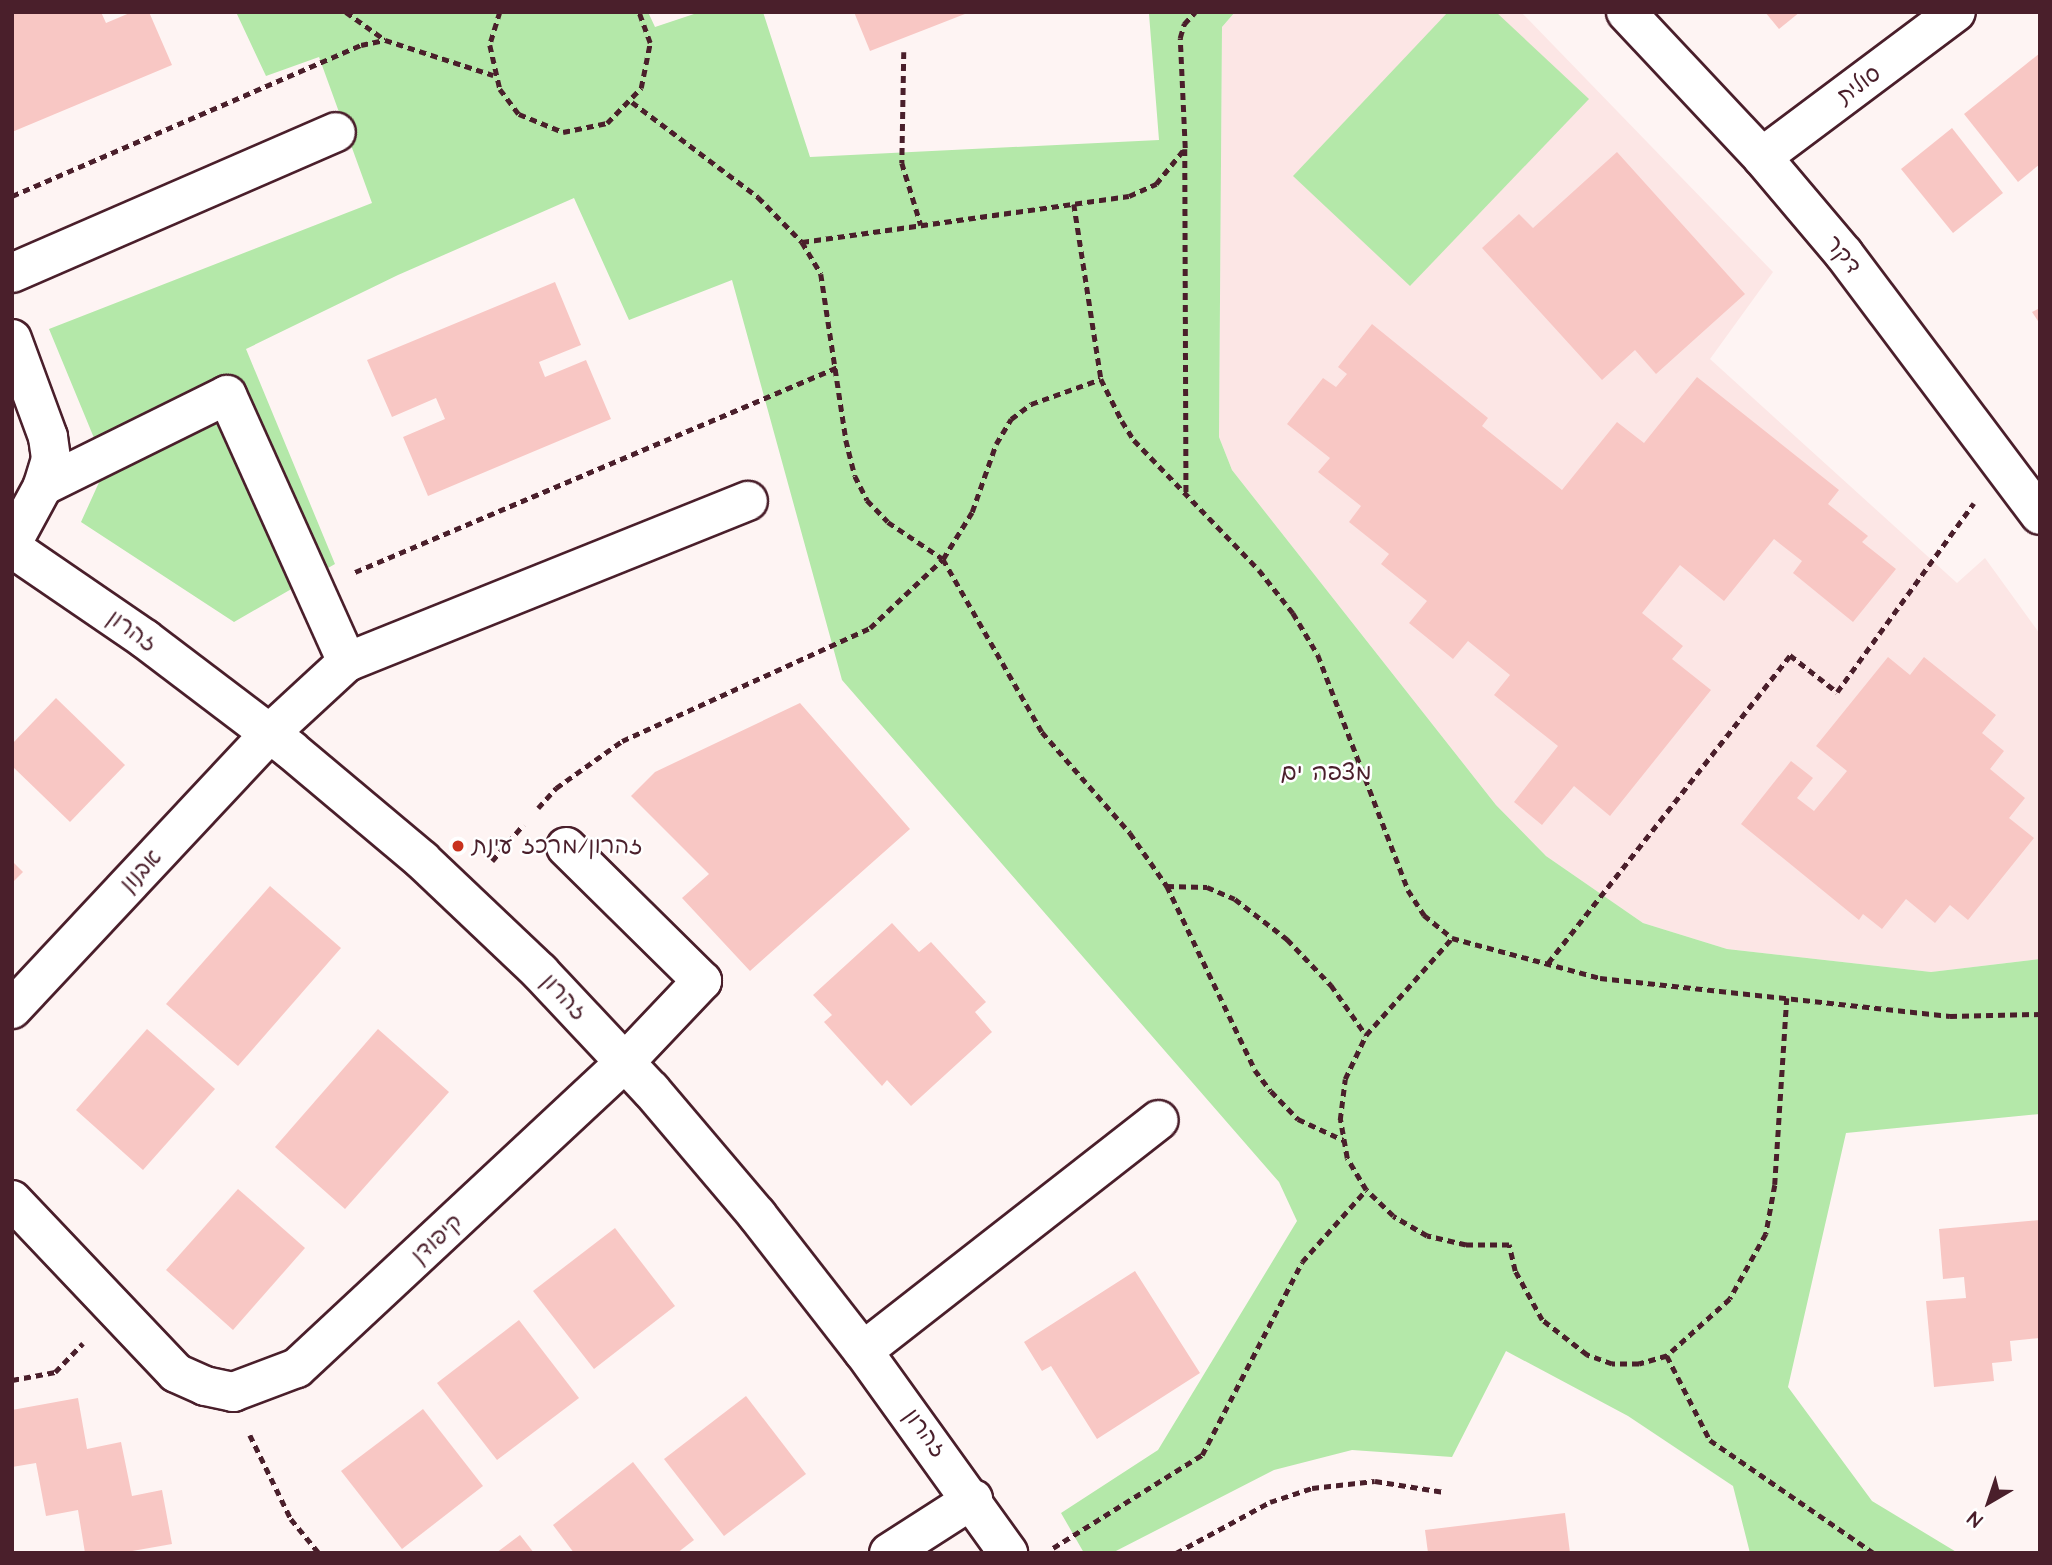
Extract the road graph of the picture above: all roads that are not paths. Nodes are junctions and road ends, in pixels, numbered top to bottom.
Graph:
1 (1626, 12) edge
2 (1956, 12) edge
3 (336, 132) dead end
4 (1762, 157) junction
5 (12, 273) edge
6 (12, 339) edge
7 (43, 486) junction
8 (748, 501) dead end
9 (2040, 515) edge
10 (12, 545) edge
11 (347, 662) junction
12 (270, 733) junction
13 (566, 847) dead end
14 (12, 1009) edge
15 (625, 1062) junction
16 (1159, 1120) dead end
17 (12, 1200) edge
18 (863, 1350) junction
19 (973, 1499) junction
20 (889, 1553) edge
21 (1008, 1553) edge

1 - 4 street, דקר
2 - 4 street, סולית
3 - 5 street
4 - 9 street, דקר
6 - 7 street
7 - 10 street
7 - 11 street
8 - 11 street
10 - 12 street, זהרון
11 - 12 street, אבנון
12 - 14 street, אבנון
12 - 15 street, זהרון
13 - 15 street, קיפודן
15 - 17 street, קיפודן
15 - 18 street, זהרון
16 - 18 street
18 - 19 street, זהרון
19 - 20 street
19 - 21 street, זהרון

